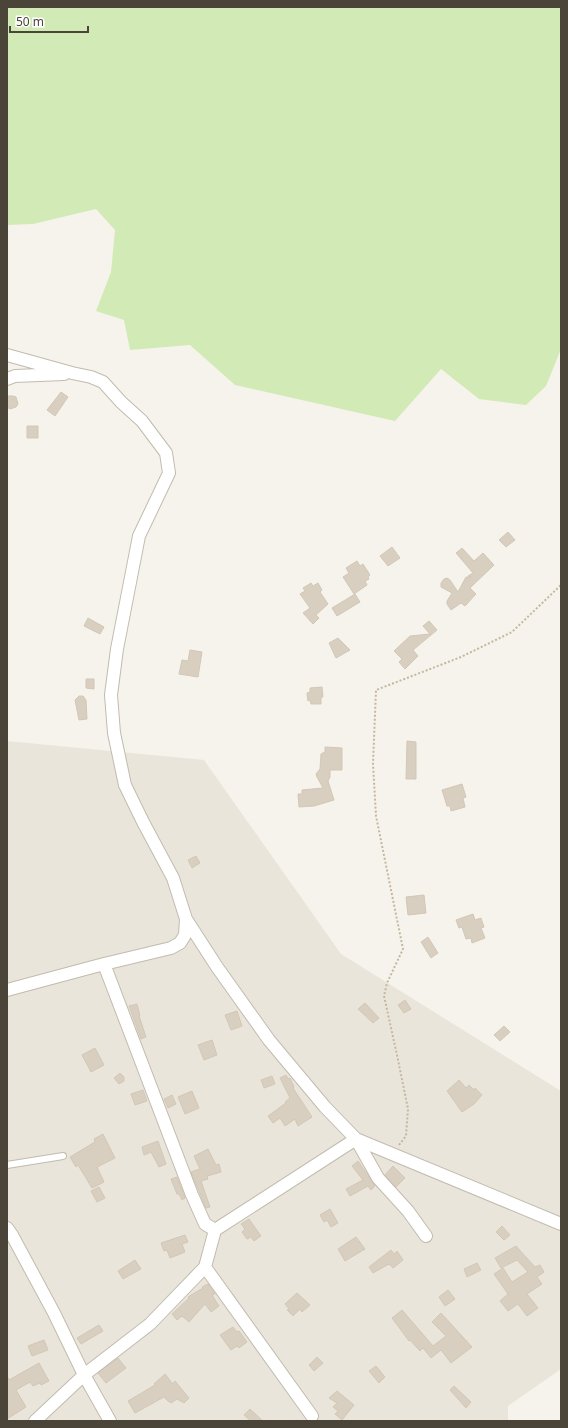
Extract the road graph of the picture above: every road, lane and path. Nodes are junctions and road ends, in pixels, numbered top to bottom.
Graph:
1 (7, 355) edge
2 (72, 374) junction
3 (11, 378) edge
4 (561, 586) edge
5 (186, 918) junction
6 (104, 964) junction
7 (7, 990) edge
8 (356, 1139) junction
9 (392, 1154) junction
10 (63, 1156) dead end
11 (7, 1165) edge
12 (561, 1224) edge
13 (7, 1228) edge
14 (215, 1230) junction
15 (426, 1236) dead end
16 (205, 1267) junction
17 (84, 1375) junction
18 (312, 1416) dead end
19 (35, 1421) edge
20 (110, 1421) edge

1 - 2 street
1 - 3 street
2 - 3 street
2 - 5 street
4 - 9 path
5 - 6 street
5 - 8 street
6 - 7 street
6 - 14 street
8 - 9 street
8 - 14 street
8 - 15 street
9 - 12 street
10 - 11 lane
13 - 17 street
14 - 16 street
16 - 17 street
16 - 18 street
17 - 19 street
17 - 20 street

